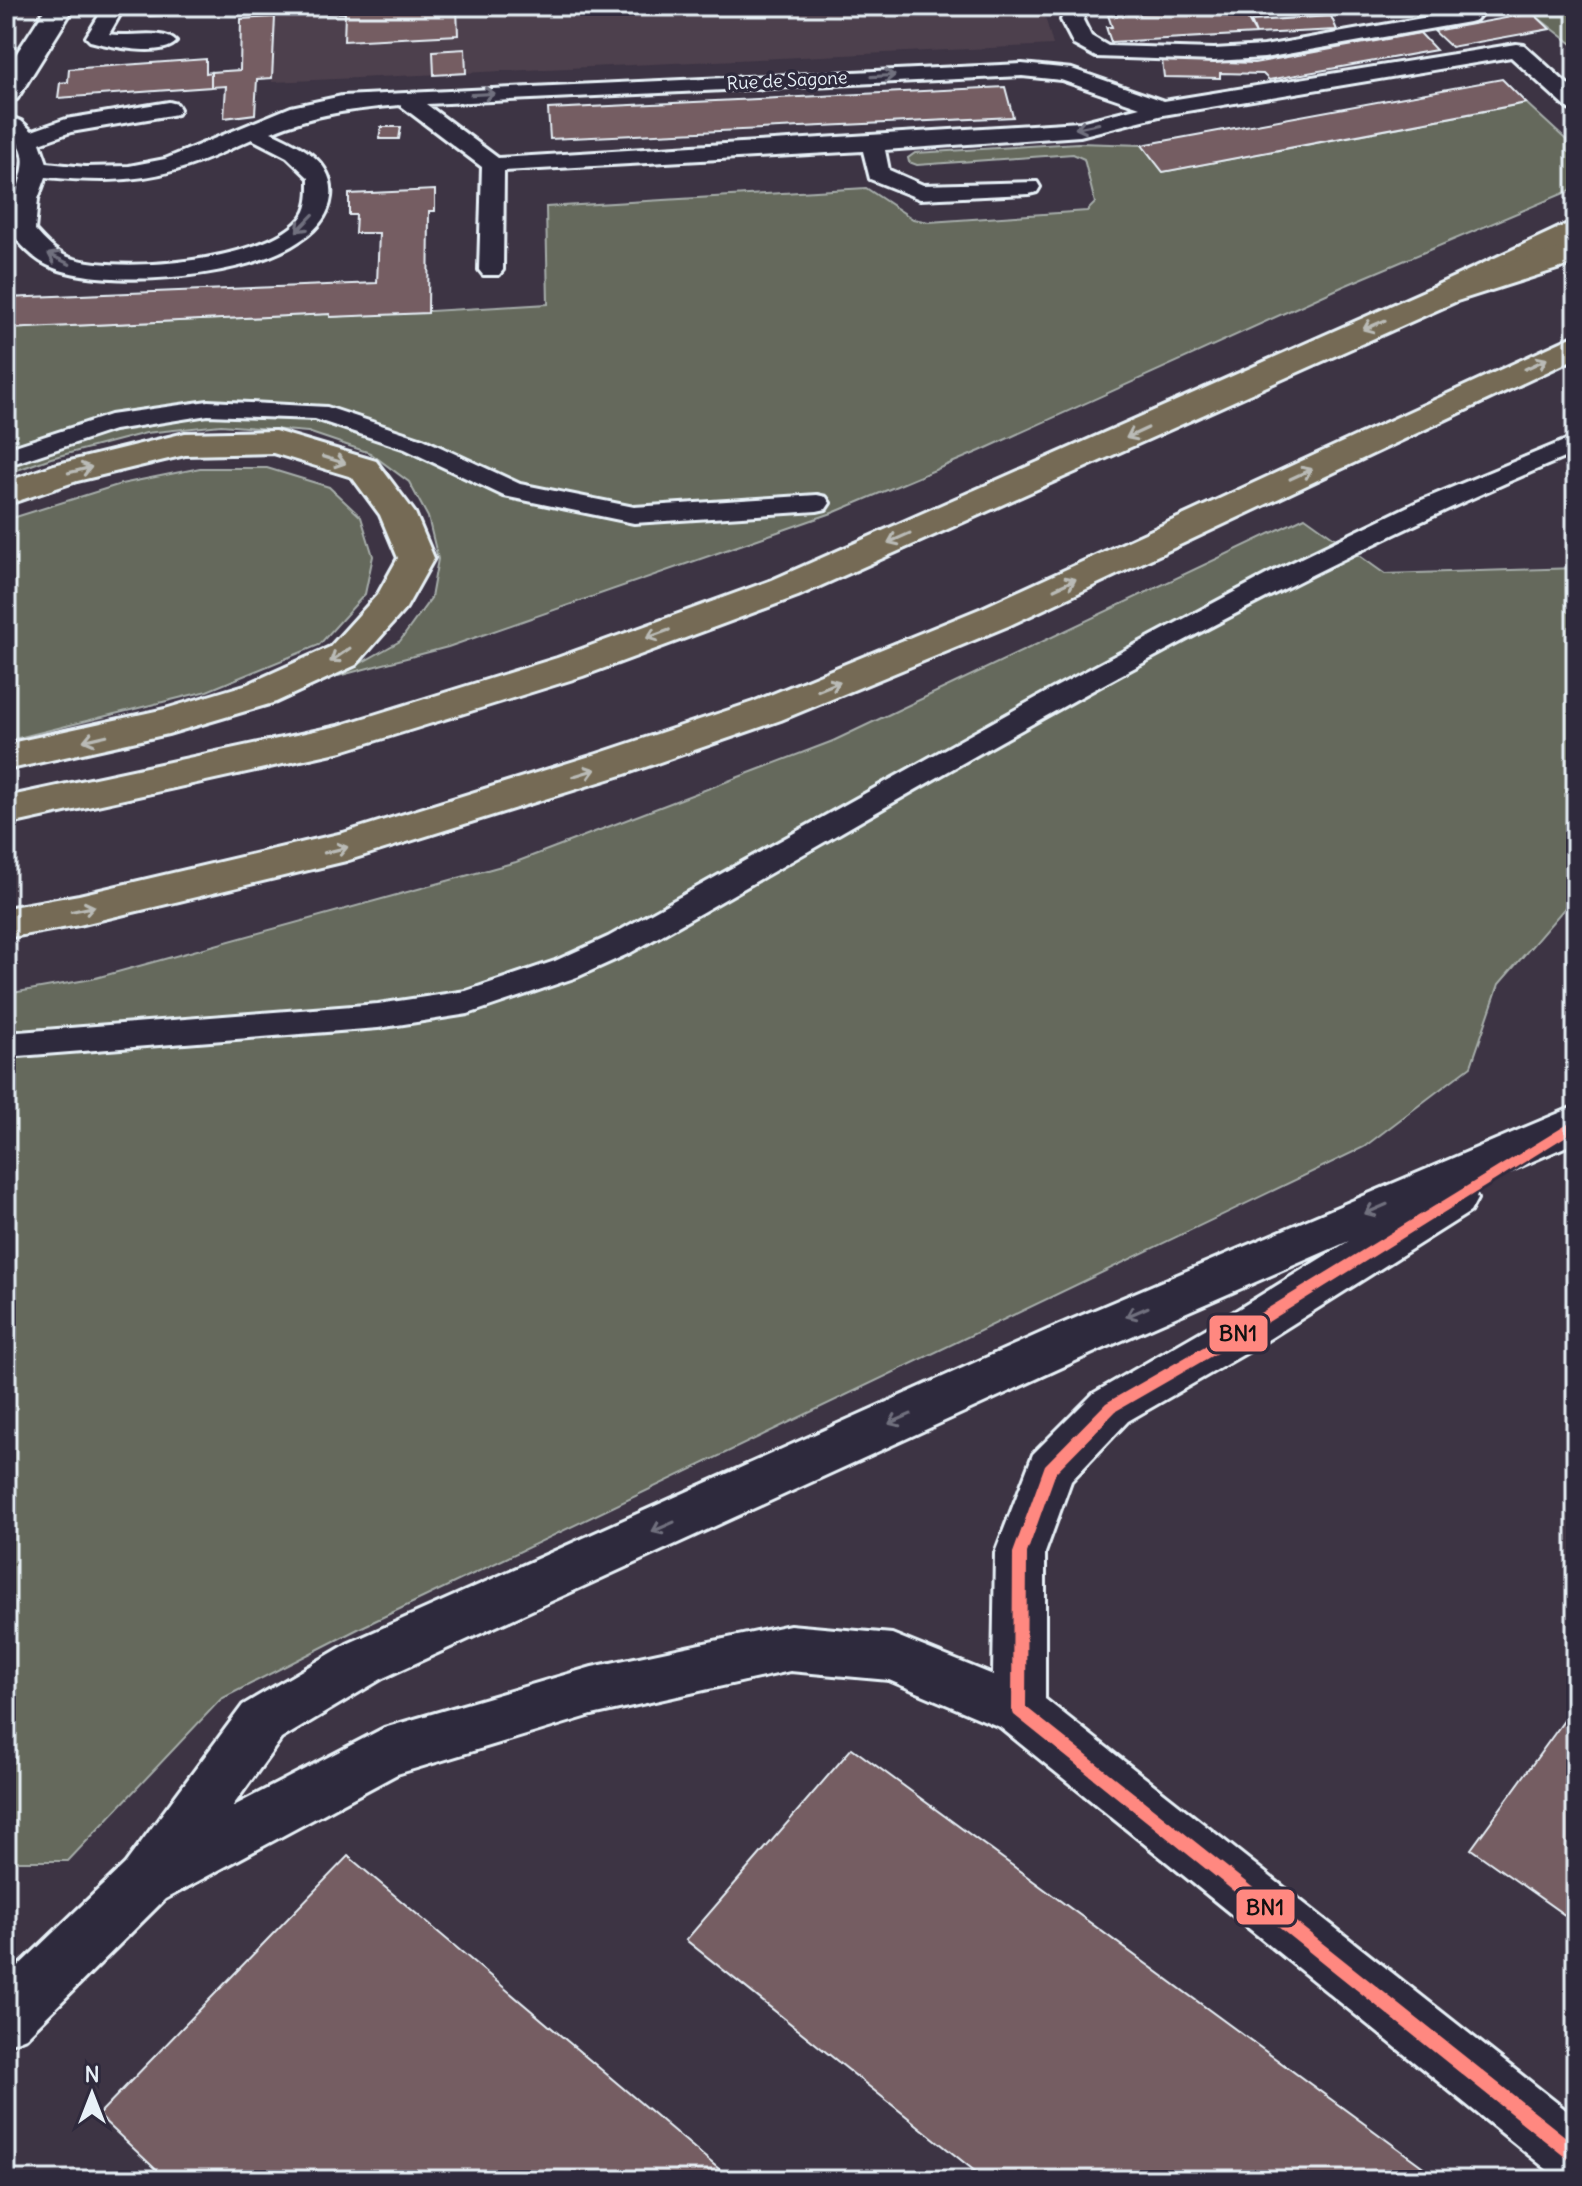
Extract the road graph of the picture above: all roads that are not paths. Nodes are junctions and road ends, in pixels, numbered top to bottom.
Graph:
1 (61, 6) edge
2 (115, 6) edge
3 (1077, 6) edge
4 (1478, 6) edge
5 (165, 42) dead end
6 (6, 93) edge
7 (405, 98) junction
8 (1576, 104) edge
9 (1163, 108) junction
10 (169, 109) dead end
11 (6, 122) edge
12 (254, 132) junction
13 (28, 140) junction
14 (873, 144) junction
15 (493, 165) junction
16 (37, 169) junction
17 (1029, 187) dead end
18 (1576, 230) edge
19 (1576, 253) edge
20 (491, 270) dead end
21 (1445, 294) junction
22 (1576, 345) edge
23 (1576, 444) edge
24 (6, 458) edge
25 (6, 494) edge
26 (817, 503) dead end
27 (6, 757) edge
28 (6, 811) edge
29 (6, 923) edge
30 (6, 1045) edge
31 (1576, 1123) edge
32 (1019, 1710) junction
33 (144, 1883) junction
34 (6, 2017) edge
35 (1576, 2155) edge

1 - 6 street
2 - 5 lane
3 - 4 lane
7 -> 9 lane, Rue de Sagone
7 - 12 lane, Rue de Sagone
7 - 15 lane
8 - 9 lane
9 -> 14 lane
10 - 13 lane
11 - 13 lane
12 - 16 lane, Rue de Sagone
12 -> 16 lane
13 - 16 lane
14 - 15 lane
14 - 17 lane
15 - 20 lane
18 - 21 main road
19 - 21 main road
21 -> 28 main road
29 -> 22 main road
23 - 30 lane
24 - 26 lane
25 -> 27 main road
31 - 32 street
31 -> 33 street
32 - 33 street
32 - 35 street
33 - 34 street

